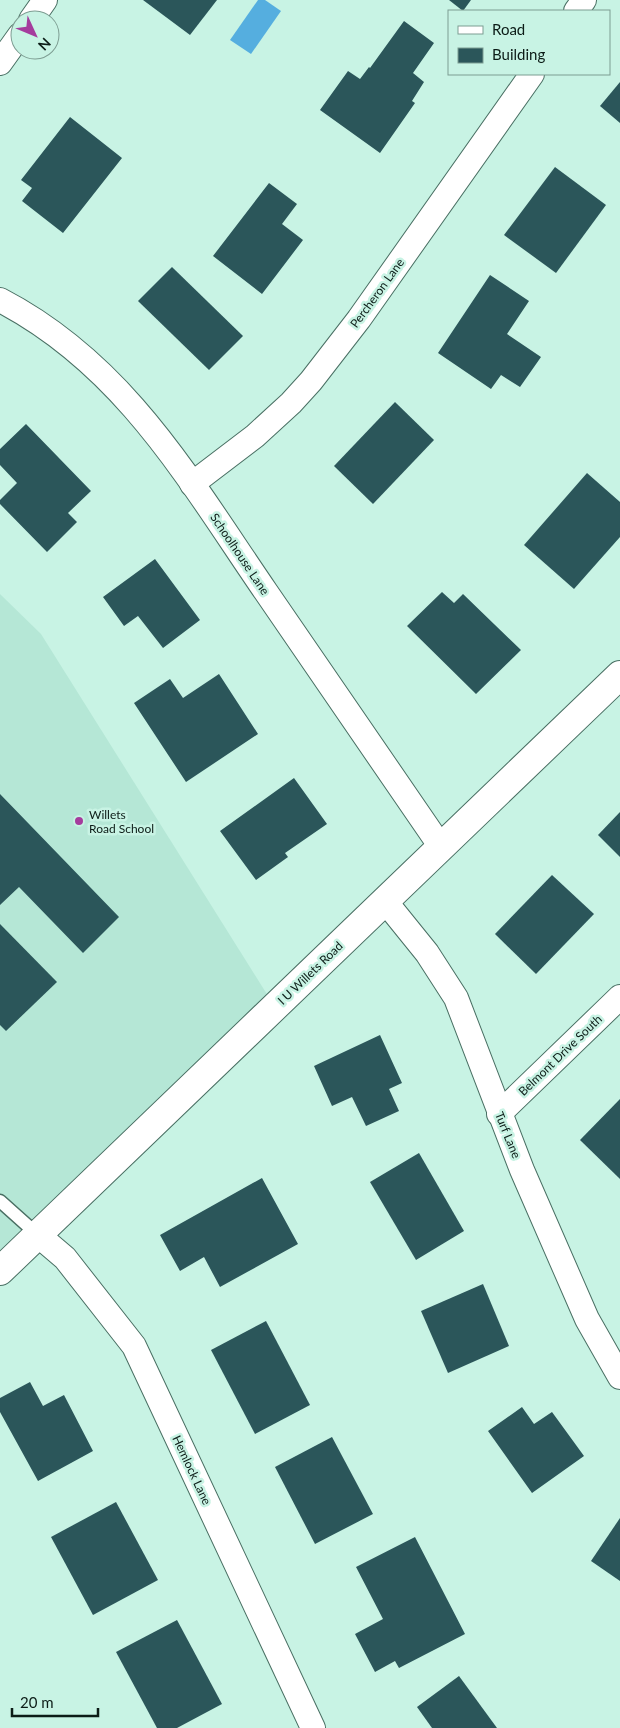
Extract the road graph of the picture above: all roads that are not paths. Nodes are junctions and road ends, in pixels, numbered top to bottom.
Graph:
1 (10, 49) edge
2 (0, 63) edge
3 (531, 75) edge
4 (2, 304) edge
5 (192, 484) junction
6 (620, 675) edge
7 (441, 847) junction
8 (385, 901) junction
9 (620, 997) edge
10 (499, 1114) junction
11 (0, 1201) edge
12 (38, 1235) junction
13 (0, 1271) edge
14 (620, 1377) edge
15 (314, 1728) edge

1 - 2 street
3 - 5 street, Percheron Lane
4 - 5 street, Schoolhouse Lane
5 - 7 street, Schoolhouse Lane
6 - 7 main road, I U Willets Road
7 - 8 main road, I U Willets Road
8 - 10 street, Turf Lane
8 - 12 main road, I U Willets Road
9 - 10 street, Belmont Drive South
10 - 14 street, Turf Lane
11 - 12 lane
12 - 13 main road, I U Willets Road
12 - 15 street, Hemlock Lane

